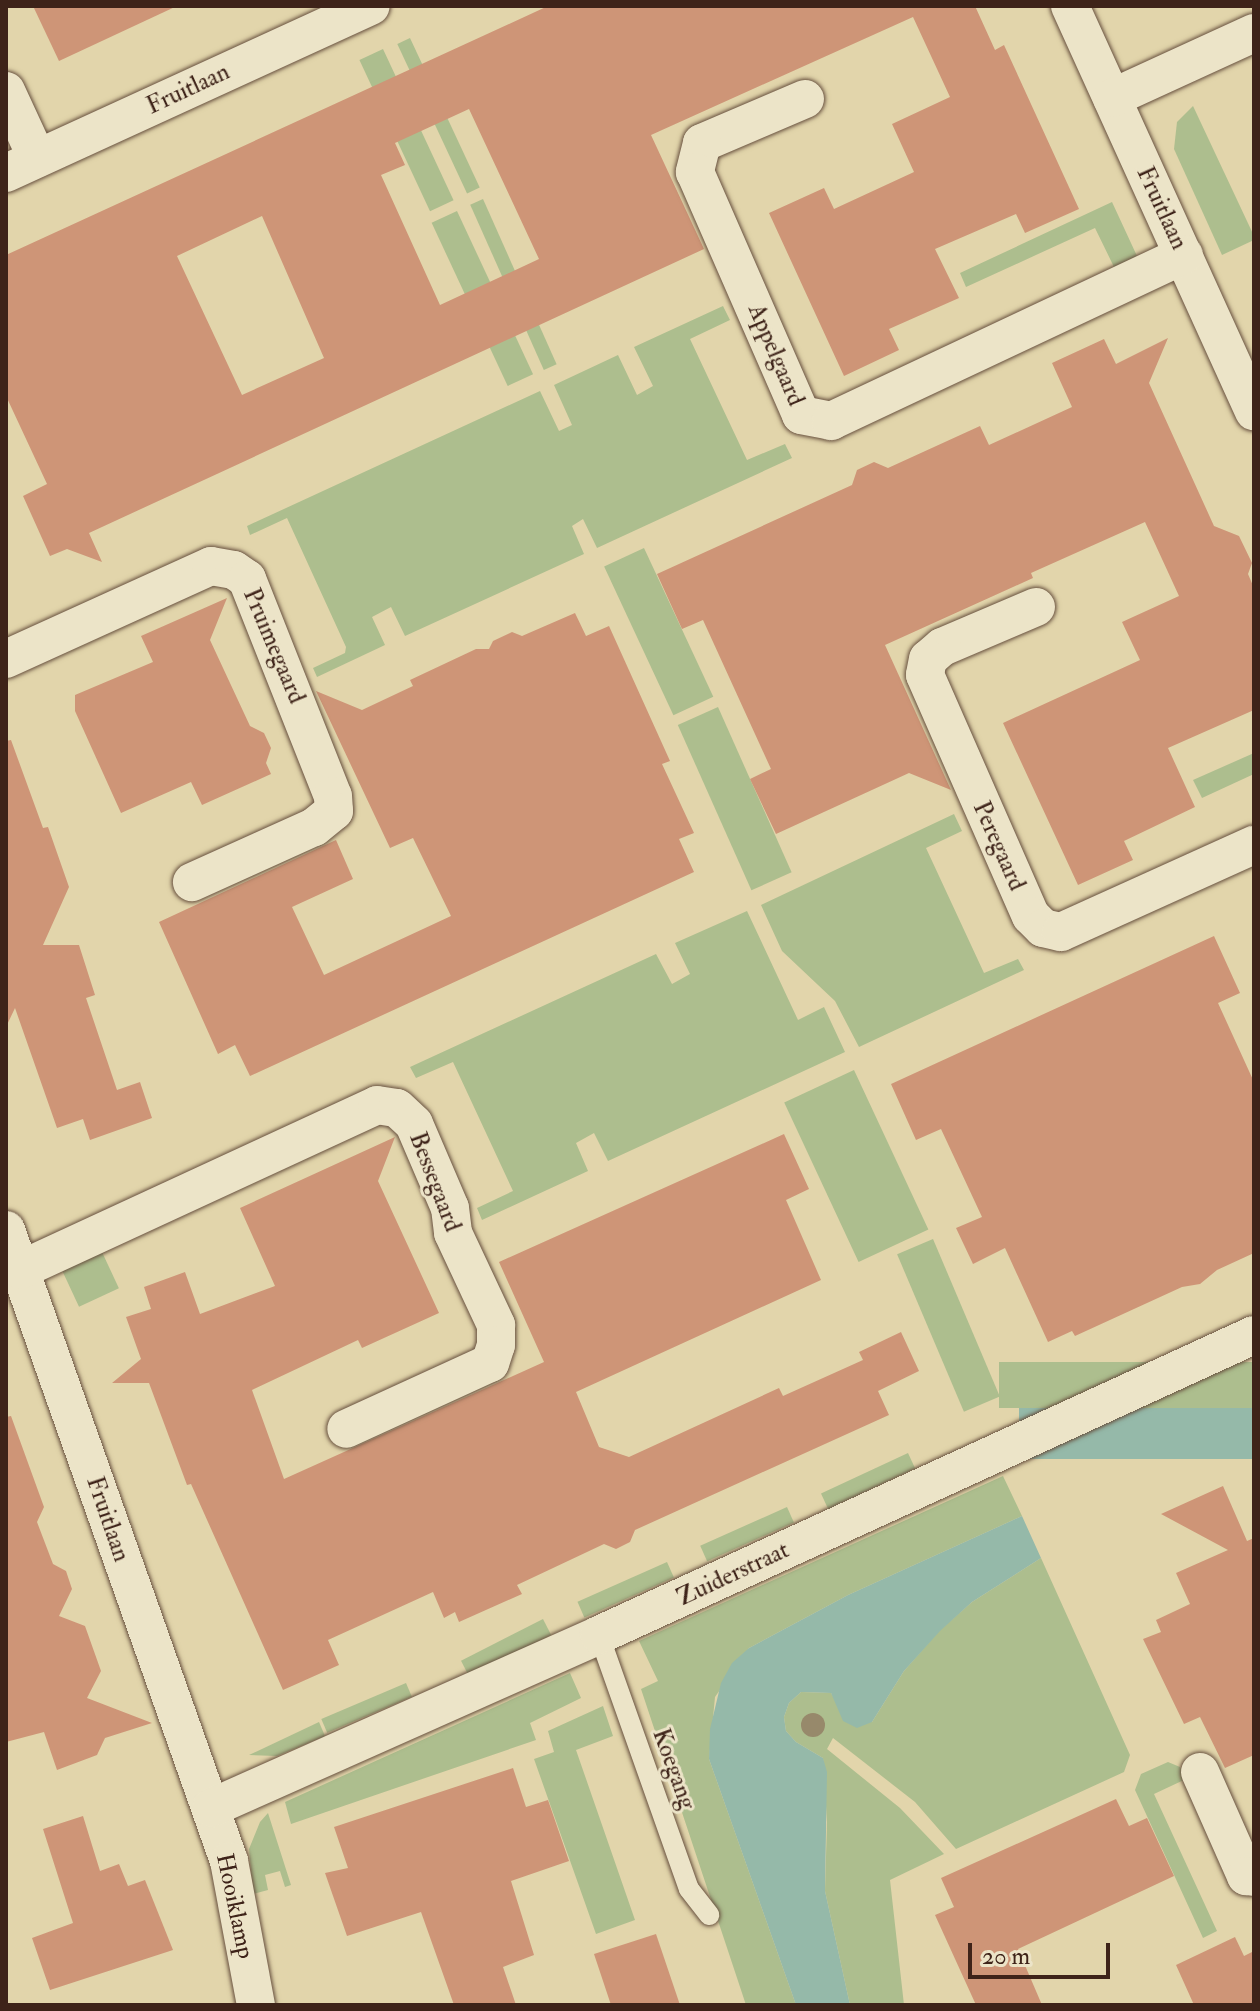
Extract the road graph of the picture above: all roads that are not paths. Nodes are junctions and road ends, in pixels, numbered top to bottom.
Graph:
1 (371, 6) edge
2 (1070, 6) edge
3 (1254, 33) edge
4 (6, 91) edge
5 (1112, 98) junction
6 (805, 99) dead end
7 (22, 166) edge
8 (1184, 255) junction
9 (1254, 411) edge
10 (1036, 607) dead end
11 (6, 659) edge
12 (1254, 845) edge
13 (192, 882) dead end
14 (6, 1230) edge
15 (20, 1270) junction
16 (1254, 1335) edge
17 (346, 1429) dead end
18 (599, 1635) junction
19 (1200, 1772) dead end
20 (211, 1808) junction
21 (1254, 1877) edge
22 (709, 1915) dead end
23 (256, 2005) edge

1 - 7 street, Fruitlaan
2 - 5 street, Fruitlaan
3 - 5 street
4 - 7 street
5 - 8 street, Fruitlaan
6 - 8 street, Appelgaard
8 - 9 street, Fruitlaan
10 - 12 street, Peregaard
11 - 13 street, Pruimegaard
14 - 15 street, Fruitlaan
15 - 17 street, Bessegaard
15 - 20 street, Fruitlaan
16 - 18 street, Zuiderstraat
18 - 20 street, Zuiderstraat
18 - 22 lane, Koegang
19 - 21 street
20 - 23 street, Hooiklamp

